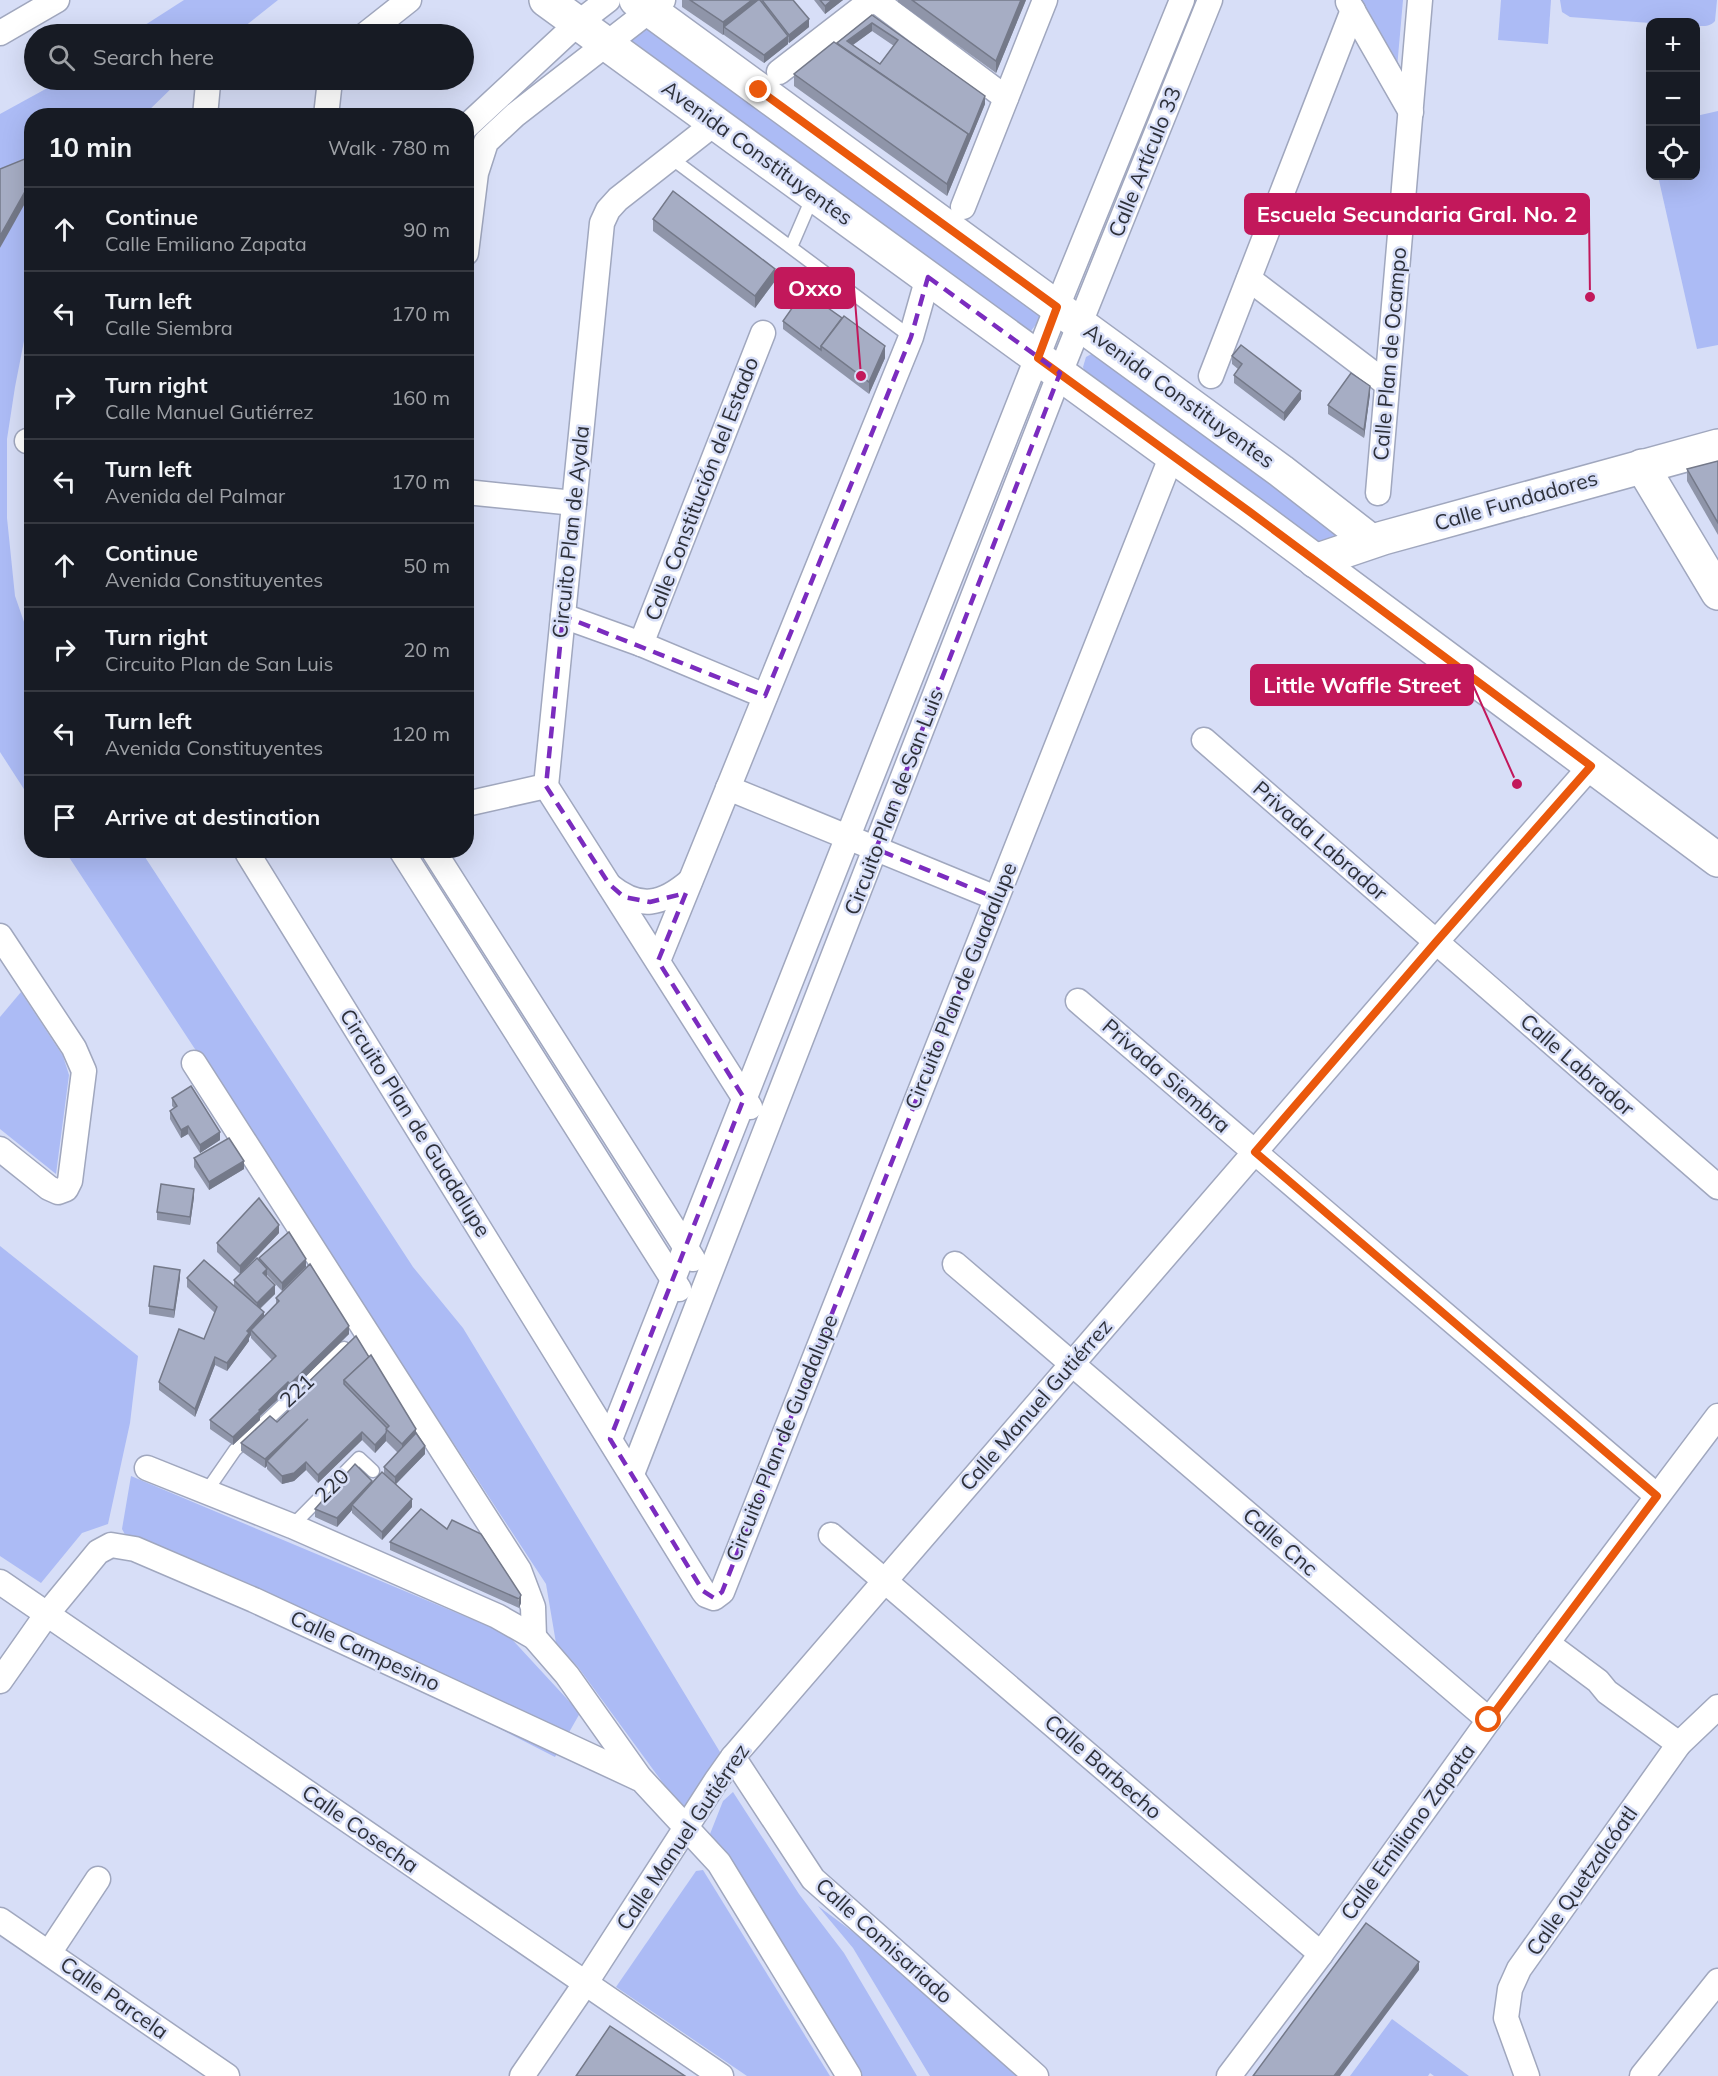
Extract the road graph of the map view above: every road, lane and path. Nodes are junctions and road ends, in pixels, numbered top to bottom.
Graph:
1 (57, 0) edge
2 (409, 0) edge
3 (546, 0) edge
4 (608, 0) edge
5 (874, 0) edge
6 (1045, 0) edge
7 (1182, 0) edge
8 (1210, 0) edge
9 (1420, 0) edge
10 (650, 4) edge
11 (1350, 5) edge
12 (578, 23) junction
13 (379, 24) edge
14 (0, 33) edge
15 (607, 44) junction
16 (779, 72) dead end
17 (207, 90) edge
18 (329, 90) edge
19 (498, 98) junction
20 (1006, 98) junction
21 (206, 108) edge
22 (328, 108) edge
23 (1411, 112) junction
24 (515, 115) junction
25 (474, 120) edge
26 (715, 123) junction
27 (671, 158) junction
28 (474, 189) edge
29 (814, 195) junction
30 (963, 207) dead end
31 (791, 248) junction
32 (928, 278) junction
33 (1249, 279) junction
34 (1068, 316) junction
35 (763, 333) dead end
36 (911, 337) junction
37 (1049, 366) junction
38 (1211, 376) dead end
39 (1388, 384) junction
40 (1718, 446) edge
41 (1172, 455) junction
42 (1642, 466) junction
43 (474, 493) edge
44 (1378, 493) dead end
45 (574, 503) junction
46 (1371, 541) junction
47 (1315, 561) junction
48 (1718, 593) edge
49 (563, 616) junction
50 (641, 644) junction
51 (765, 696) junction
52 (1204, 740) dead end
53 (1591, 766) junction
54 (546, 786) junction
55 (728, 788) junction
56 (474, 802) edge
57 (849, 838) junction
58 (876, 849) junction
59 (258, 858) edge
60 (406, 858) edge
61 (438, 858) edge
62 (1718, 860) edge
63 (690, 881) junction
64 (609, 884) junction
65 (996, 898) junction
66 (0, 936) edge
67 (1436, 942) junction
68 (658, 961) junction
69 (1078, 1001) dead end
70 (194, 1063) dead end
71 (744, 1098) junction
72 (765, 1131) junction
73 (0, 1149) edge
74 (1255, 1152) junction
75 (1718, 1187) edge
76 (686, 1248) junction
77 (955, 1264) dead end
78 (673, 1279) junction
79 (707, 1281) junction
80 (694, 1315) junction
81 (344, 1348) edge
82 (1072, 1364) junction
83 (1718, 1416) edge
84 (610, 1439) junction
85 (147, 1468) dead end
86 (373, 1471) dead end
87 (632, 1474) junction
88 (206, 1492) junction
89 (1657, 1496) junction
90 (292, 1526) junction
91 (831, 1535) dead end
92 (885, 1580) junction
93 (0, 1582) edge
94 (47, 1614) junction
95 (534, 1637) junction
96 (1547, 1643) junction
97 (0, 1681) edge
98 (1718, 1707) edge
99 (1489, 1720) junction
100 (1679, 1744) junction
101 (734, 1757) junction
102 (642, 1780) junction
103 (686, 1829) junction
104 (98, 1879) dead end
105 (0, 1920) edge
106 (49, 1953) junction
107 (1321, 1954) junction
108 (1718, 1981) edge
109 (585, 1984) junction
110 (227, 2076) edge
111 (522, 2076) edge
112 (720, 2076) edge
113 (849, 2076) edge
114 (1036, 2076) edge
115 (1229, 2076) edge
116 (1527, 2076) edge
117 (1642, 2076) edge

1 - 14 street
2 - 13 street
3 - 12 main road, Avenida Constituyentes
4 - 12 street
5 - 16 street
5 - 20 street
6 - 20 street
7 - 34 street, Calle Artículo 33
8 - 34 street, Calle Artículo 33
9 - 23 street, Calle Plan de Ocampo
10 - 15 street
10 - 34 main road, Avenida Constituyentes
11 - 23 street
11 - 33 street
12 - 15 main road, Avenida Constituyentes
12 - 19 street
15 - 24 street
15 - 26 main road, Avenida Constituyentes
17 - 21 street
18 - 22 street
19 - 24 street
19 - 25 street
20 - 30 street
23 - 39 street, Calle Plan de Ocampo
24 - 28 street
26 - 27 street, Circuito Plan de Ayala
26 - 29 main road, Avenida Constituyentes
27 - 31 lane
27 - 45 street, Circuito Plan de Ayala
29 - 31 lane
29 - 32 main road, Avenida Constituyentes
31 - 36 lane
32 - 36 street
32 - 37 main road, Avenida Constituyentes
33 - 38 street
33 - 39 street
34 - 37 street, Circuito Plan de San Luis
34 - 46 main road, Avenida Constituyentes
35 - 50 street, Calle Constitución del Estado
36 - 51 street
37 - 41 main road, Avenida Constituyentes
37 - 57 street, Circuito Plan de San Luis
37 - 58 street, Circuito Plan de San Luis
39 - 44 street, Calle Plan de Ocampo
40 - 42 main road, Calle Fundadores
41 - 47 main road, Avenida Constituyentes
41 - 65 street, Circuito Plan de Guadalupe
42 - 46 main road, Calle Fundadores
42 - 48 main road
43 - 45 street
45 - 49 street, Circuito Plan de Ayala
46 - 47 main road, Calle Fundadores
47 - 53 main road, Avenida Constituyentes
49 - 50 street
49 - 54 street, Circuito Plan de Ayala
50 - 51 street
51 - 55 street
52 - 67 street, Privada Labrador
53 - 62 main road, Avenida Constituyentes
53 - 67 street, Calle Manuel Gutiérrez
54 - 56 street
54 - 64 street
55 - 57 street
55 - 63 street
57 - 58 street
57 - 71 street, Circuito Plan de San Luis
58 - 65 street
58 - 72 street, Circuito Plan de San Luis
59 - 84 street, Circuito Plan de Guadalupe
60 - 78 street
61 - 76 street
63 - 64 street
63 - 68 street
64 - 68 street
65 - 87 street, Circuito Plan de Guadalupe
66 - 73 street
67 - 74 street, Calle Manuel Gutiérrez
67 - 75 street, Calle Labrador
68 - 71 street
69 - 74 street, Privada Siembra
70 - 95 street
71 - 72 street
71 - 76 street, Circuito Plan de San Luis
72 - 79 street, Circuito Plan de San Luis
74 - 82 street, Calle Manuel Gutiérrez
74 - 89 street, Privada Siembra
76 - 78 street, Circuito Plan de San Luis
76 - 79 street
77 - 82 street, Calle Cnc
78 - 80 street
78 - 84 street, Circuito Plan de San Luis
79 - 80 street, Circuito Plan de San Luis
80 - 87 street, Circuito Plan de San Luis
81 - 88 lane, 221
82 - 92 street, Calle Manuel Gutiérrez
82 - 99 street, Calle Cnc
83 - 89 street, Calle Emiliano Zapata
84 - 87 street, Circuito Plan de Guadalupe
85 - 88 street
86 - 90 lane, 220
88 - 90 street
89 - 96 street, Calle Emiliano Zapata
90 - 95 street
91 - 92 street, Calle Barbecho
92 - 101 street, Calle Manuel Gutiérrez
92 - 107 street, Calle Barbecho
93 - 94 street, Calle Cosecha
94 - 97 street, Calle Campesino
94 - 102 street, Calle Campesino
94 - 109 street, Calle Cosecha
95 - 102 street
96 - 99 street, Calle Emiliano Zapata
96 - 100 street
98 - 100 street, Calle Quetzalcóatl
99 - 107 street, Calle Emiliano Zapata
100 - 116 street, Calle Quetzalcóatl
101 - 103 street, Calle Manuel Gutiérrez
101 - 114 street, Calle Comisariado
102 - 103 street, Calle Campesino
103 - 109 street, Calle Manuel Gutiérrez
103 - 113 street, Calle Campesino
104 - 106 street
105 - 106 street, Calle Parcela
106 - 110 street, Calle Parcela
107 - 115 street, Calle Emiliano Zapata
108 - 117 street
109 - 111 street, Calle Manuel Gutiérrez
109 - 112 street, Calle Cosecha

